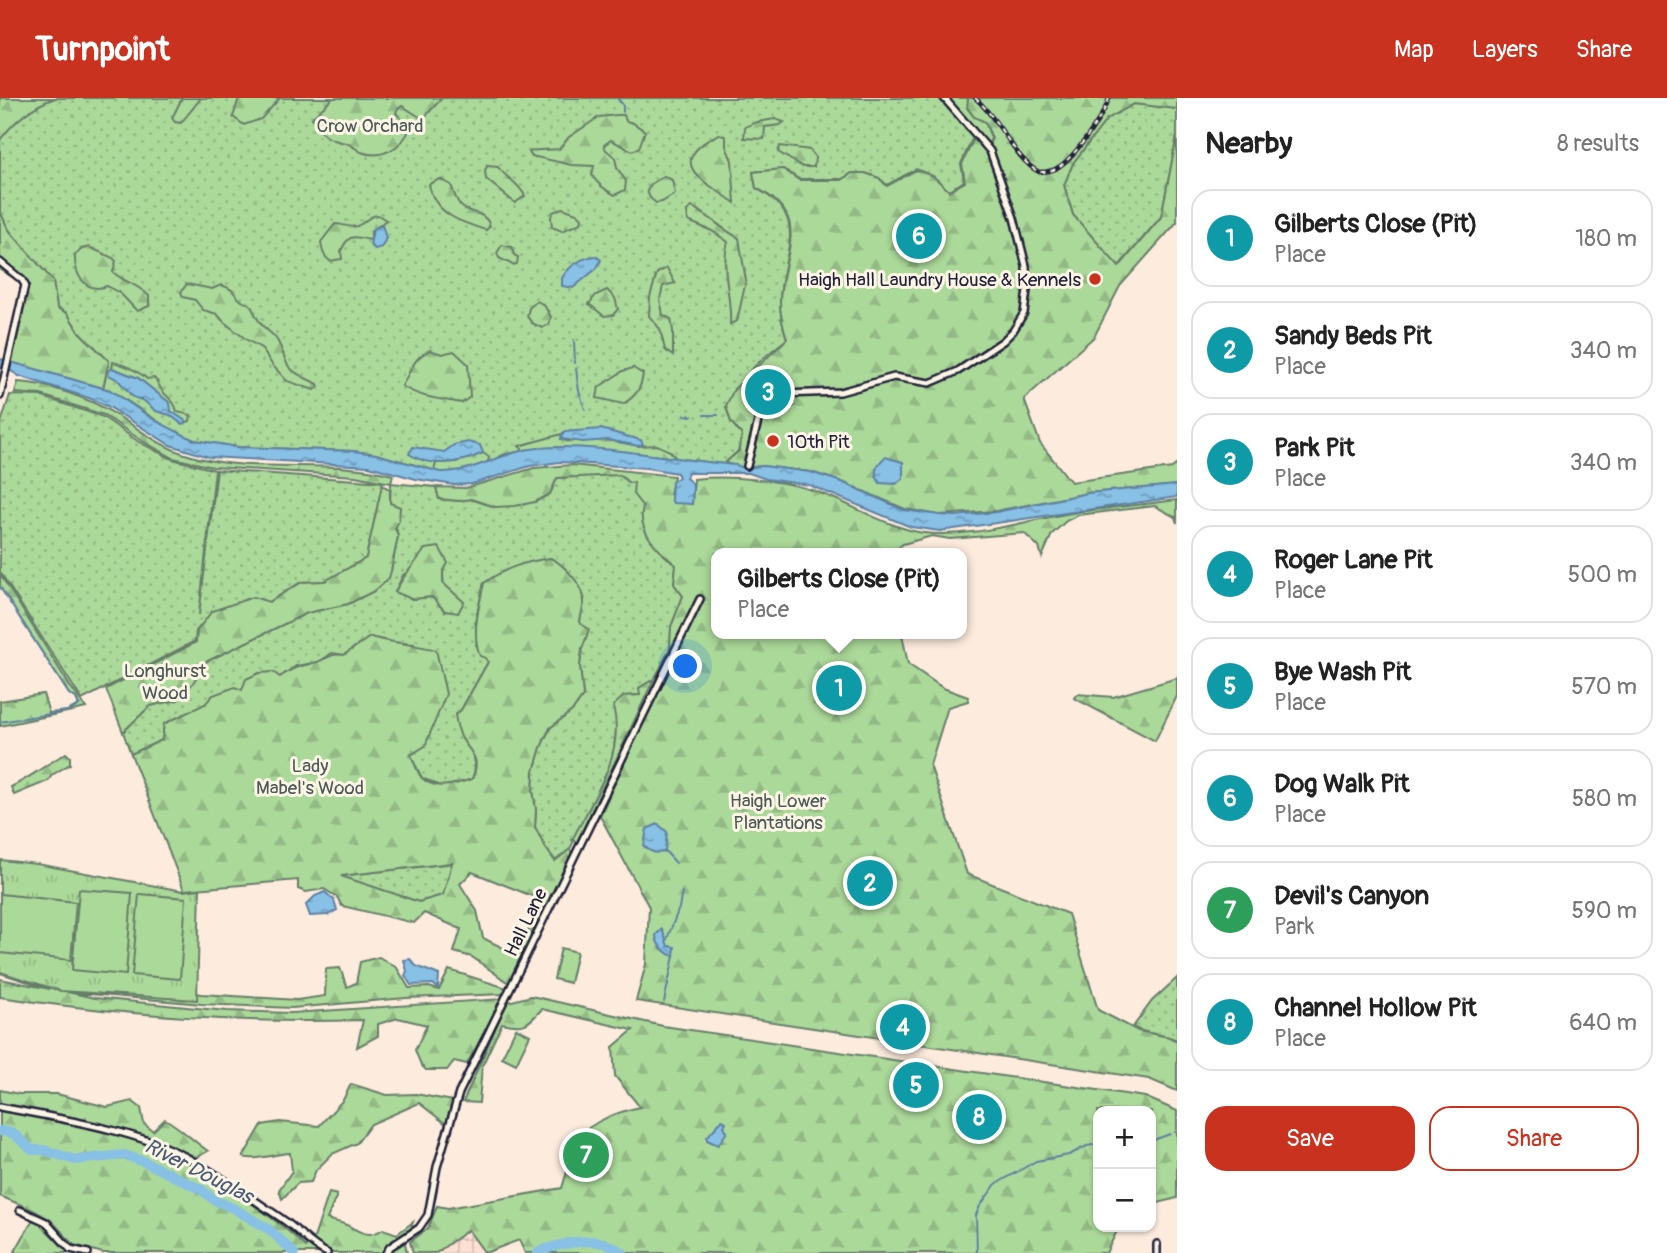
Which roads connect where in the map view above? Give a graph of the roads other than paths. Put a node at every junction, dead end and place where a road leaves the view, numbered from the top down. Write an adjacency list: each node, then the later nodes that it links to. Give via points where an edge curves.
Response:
1 (944, 98): 4 (street, via 990,151 1026,266 1024,313 1003,341 945,378 921,383 894,377 840,392 774,398 759,417)
2 (0, 262): 3 (street, via 25,285)
3 (0, 396)
4 (747, 466)
5 (700, 599): 11 (street, Hall Lane, via 459,1093 436,1167 428,1215 419,1228)
6 (0, 1107): 10 (street, via 162,1146 186,1157)
7 (20, 1210): 9 (street, via 46,1222 70,1249)
8 (1157, 1244): 12 (street)
9 (88, 1253)
10 (327, 1253)
11 (386, 1253)
12 (1154, 1253)

